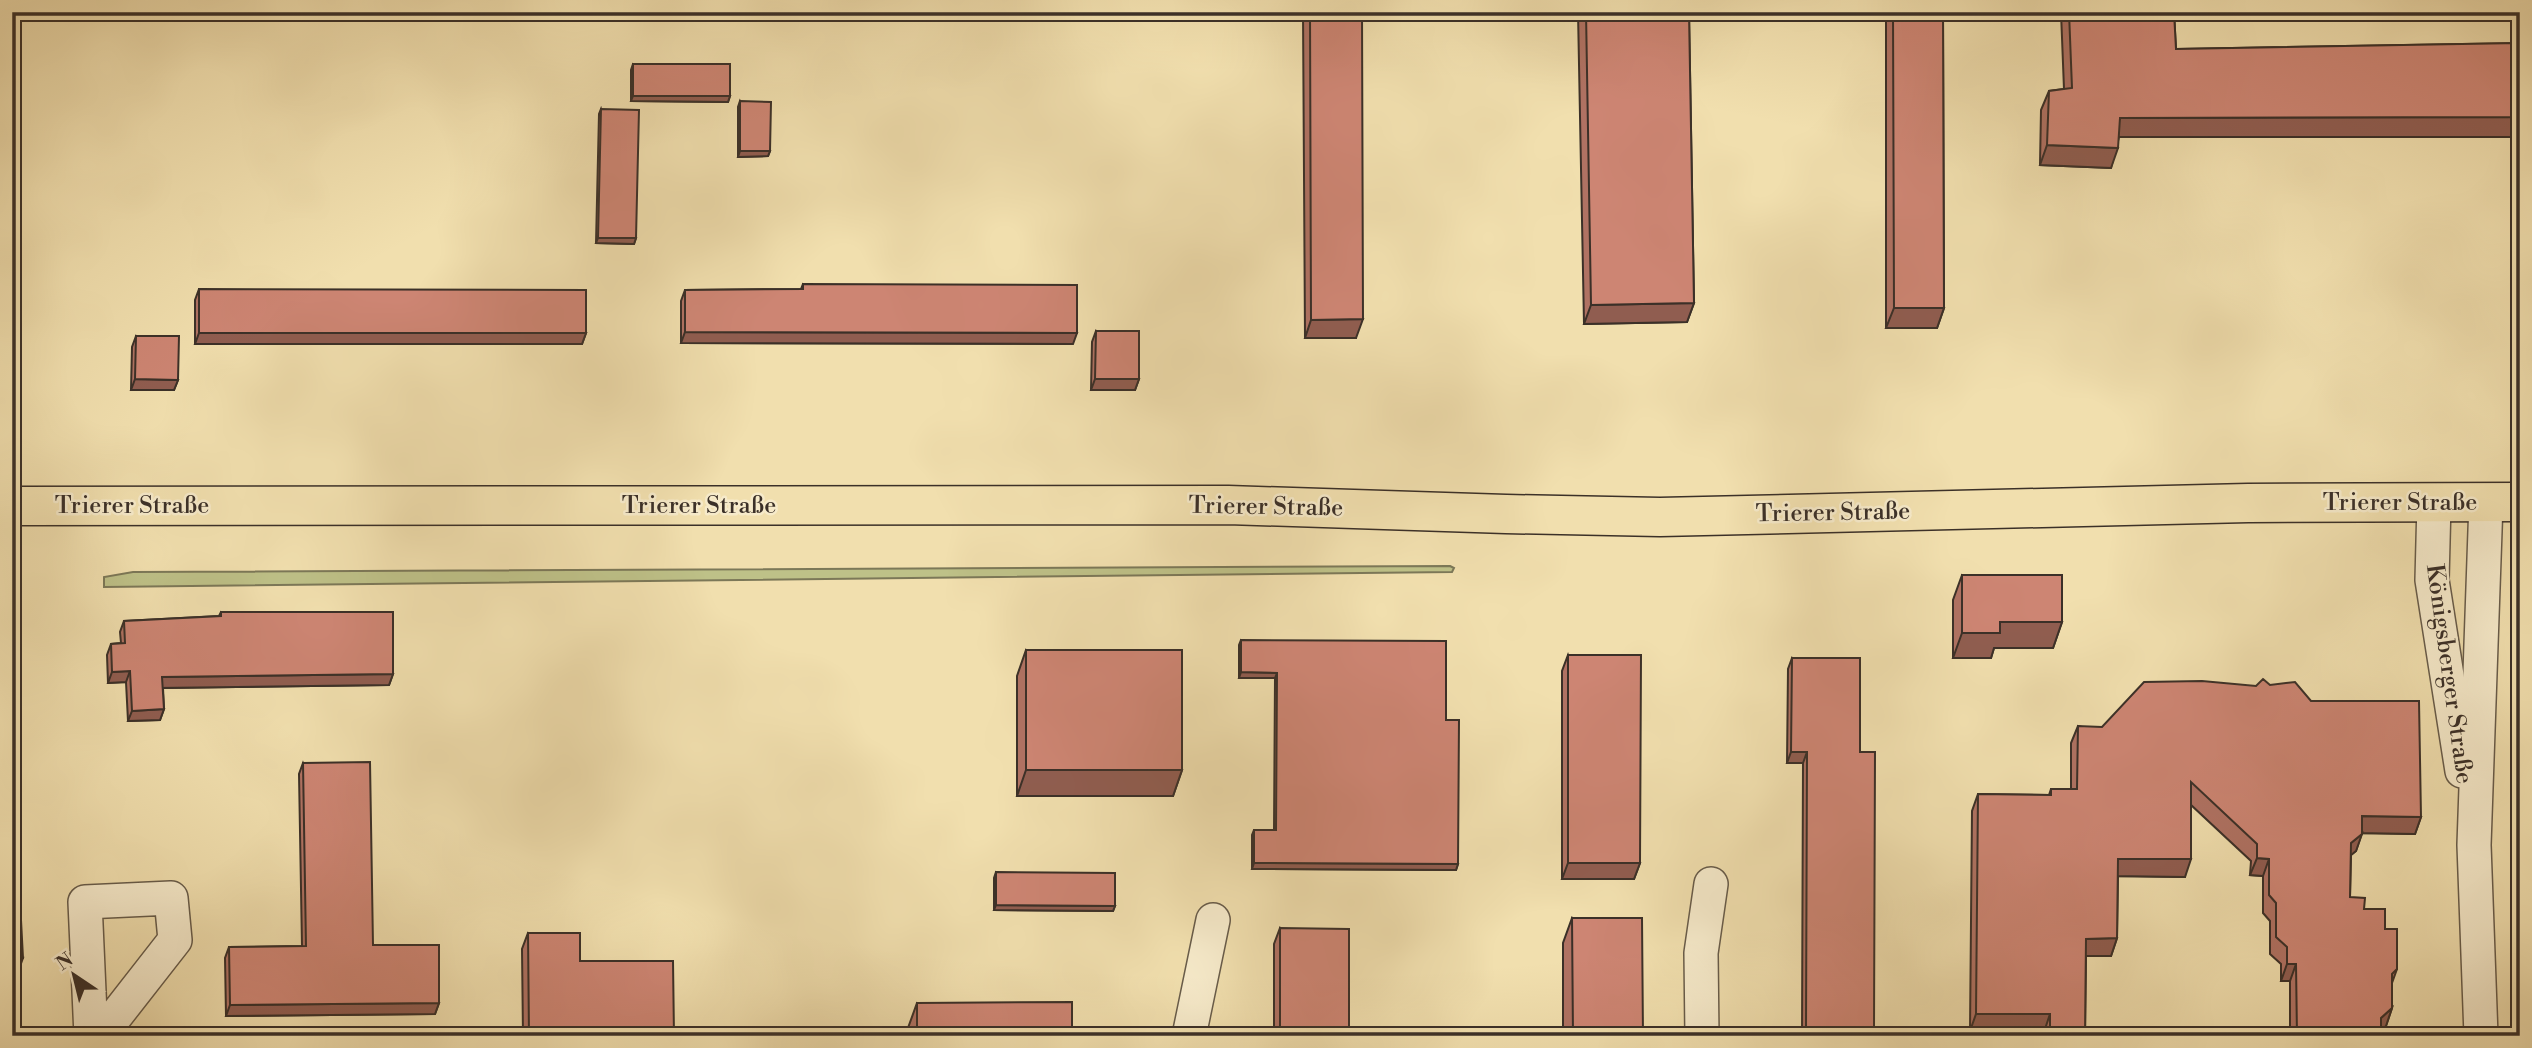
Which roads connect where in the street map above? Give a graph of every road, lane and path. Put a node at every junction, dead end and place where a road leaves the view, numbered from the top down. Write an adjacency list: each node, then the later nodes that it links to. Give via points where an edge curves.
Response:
1 (2503, 502): 2 (main road, Trierer Straße); 4 (street, Königsberger Straße)
2 (2434, 503): 3 (main road, Trierer Straße, via 1660,517 1228,505); 4 (street, Königsberger Straße, via 2432,580)
3 (12, 506)
4 (2474, 845): 11 (street, Königsberger Straße)
5 (1711, 884): 10 (street, via 1701,953)
6 (1213, 920): 9 (street)
7 (91, 1036): 8 (street, via 85,902 171,898 175,940)
8 (100, 1036)
9 (1189, 1036)
10 (1702, 1036)
11 (2482, 1036)

